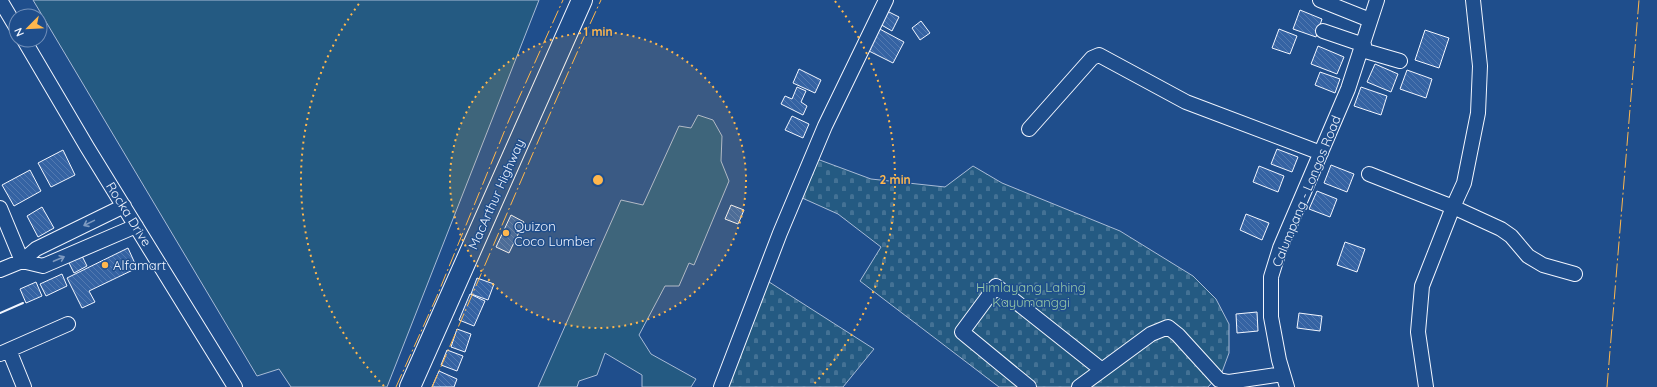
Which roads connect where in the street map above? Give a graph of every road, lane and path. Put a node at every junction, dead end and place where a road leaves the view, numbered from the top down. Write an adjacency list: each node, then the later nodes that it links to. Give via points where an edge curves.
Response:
1 (582, 0): 29 (highway, MacArthur Highway)
2 (886, 0): 30 (street, via 825,126 780,233)
3 (1320, 0): 8 (street)
4 (1377, 0): 8 (street, Calumpang - Longos Road)
5 (1473, 0): 17 (street, via 1480,66 1478,113 1464,183)
6 (1, 4): 7 (street)
7 (8, 15)
8 (1370, 20): 11 (street, Calumpang - Longos Road)
9 (1323, 32): 11 (street)
10 (29, 48): 16 (street, Rocka Drive)
11 (1363, 48): 12 (street); 14 (street, Calumpang - Longos Road)
12 (1400, 61)
13 (1029, 129): 14 (street, via 1092,58 1100,55 1186,102)
14 (1321, 153): 26 (street, Calumpang - Longos Road, via 1280,248 1271,277 1271,317)
15 (1369, 174): 17 (street)
16 (124, 206): 19 (street, Rocka Drive); 20 (street, one-way to 20, via 36,249)
17 (1453, 207): 22 (street, via 1511,236 1528,256 1543,265); 33 (street, via 1422,286 1418,332)
18 (0, 208): 20 (street)
19 (136, 226): 20 (street, one-way to 19, via 43,266); 28 (street, Rocka Drive)
20 (22, 261): 21 (street)
21 (0, 270)
22 (1574, 274)
23 (68, 324): 24 (street)
24 (4, 352): 27 (street)
25 (1102, 370): 26 (street, via 1150,334 1168,327 1219,380); 31 (street, via 996,286 962,332); 32 (street)
26 (1285, 380)
27 (24, 387)
28 (236, 387)
29 (410, 387)
30 (721, 387)
31 (1029, 387)
32 (1079, 387)
33 (1426, 387)

